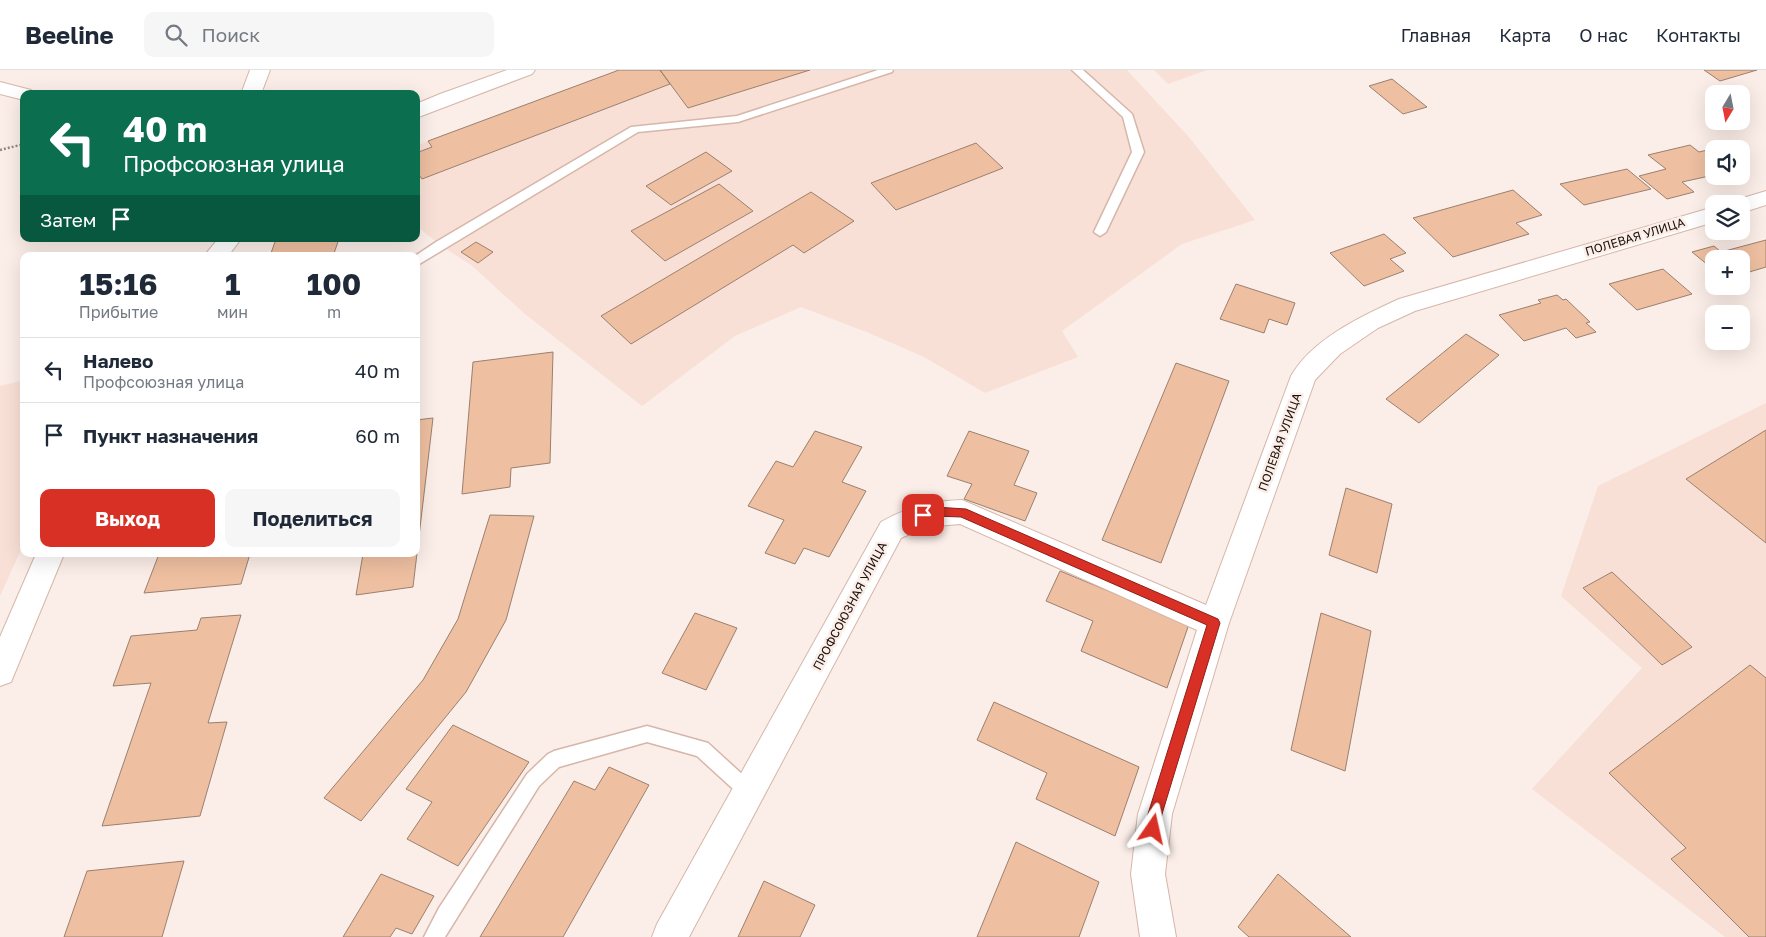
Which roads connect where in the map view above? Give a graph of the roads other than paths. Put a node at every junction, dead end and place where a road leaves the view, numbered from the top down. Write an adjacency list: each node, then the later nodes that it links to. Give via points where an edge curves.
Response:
1 (260, 70): 6 (street)
2 (525, 70): 8 (street)
3 (888, 70): 15 (lane, via 738,119 636,129)
4 (1077, 70): 12 (lane, via 1128,116 1138,152)
5 (0, 88): 7 (street)
6 (252, 90)
7 (20, 93)
8 (420, 110)
9 (1766, 198): 10 (street)
10 (1750, 203)
11 (1705, 217): 17 (street, ПОЛЕВАЯ УЛИЦА, via 1407,305 1370,322 1331,348 1304,376)
12 (1100, 232)
13 (227, 242): 14 (street)
14 (218, 252)
15 (420, 259)
16 (49, 557): 18 (street)
17 (1214, 623): 19 (street, ПРОФСОЮЗНАЯ УЛИЦА, via 962,512 935,512 911,518 891,530); 22 (street, ПОЛЕВАЯ УЛИЦА, via 1155,814 1148,874)
18 (0, 672)
19 (749, 792): 20 (lane, via 702,748 648,734 554,760 533,780); 21 (street, ПРОФСОЮЗНАЯ УЛИЦА)
20 (434, 937)
21 (670, 937)
22 (1158, 937)

